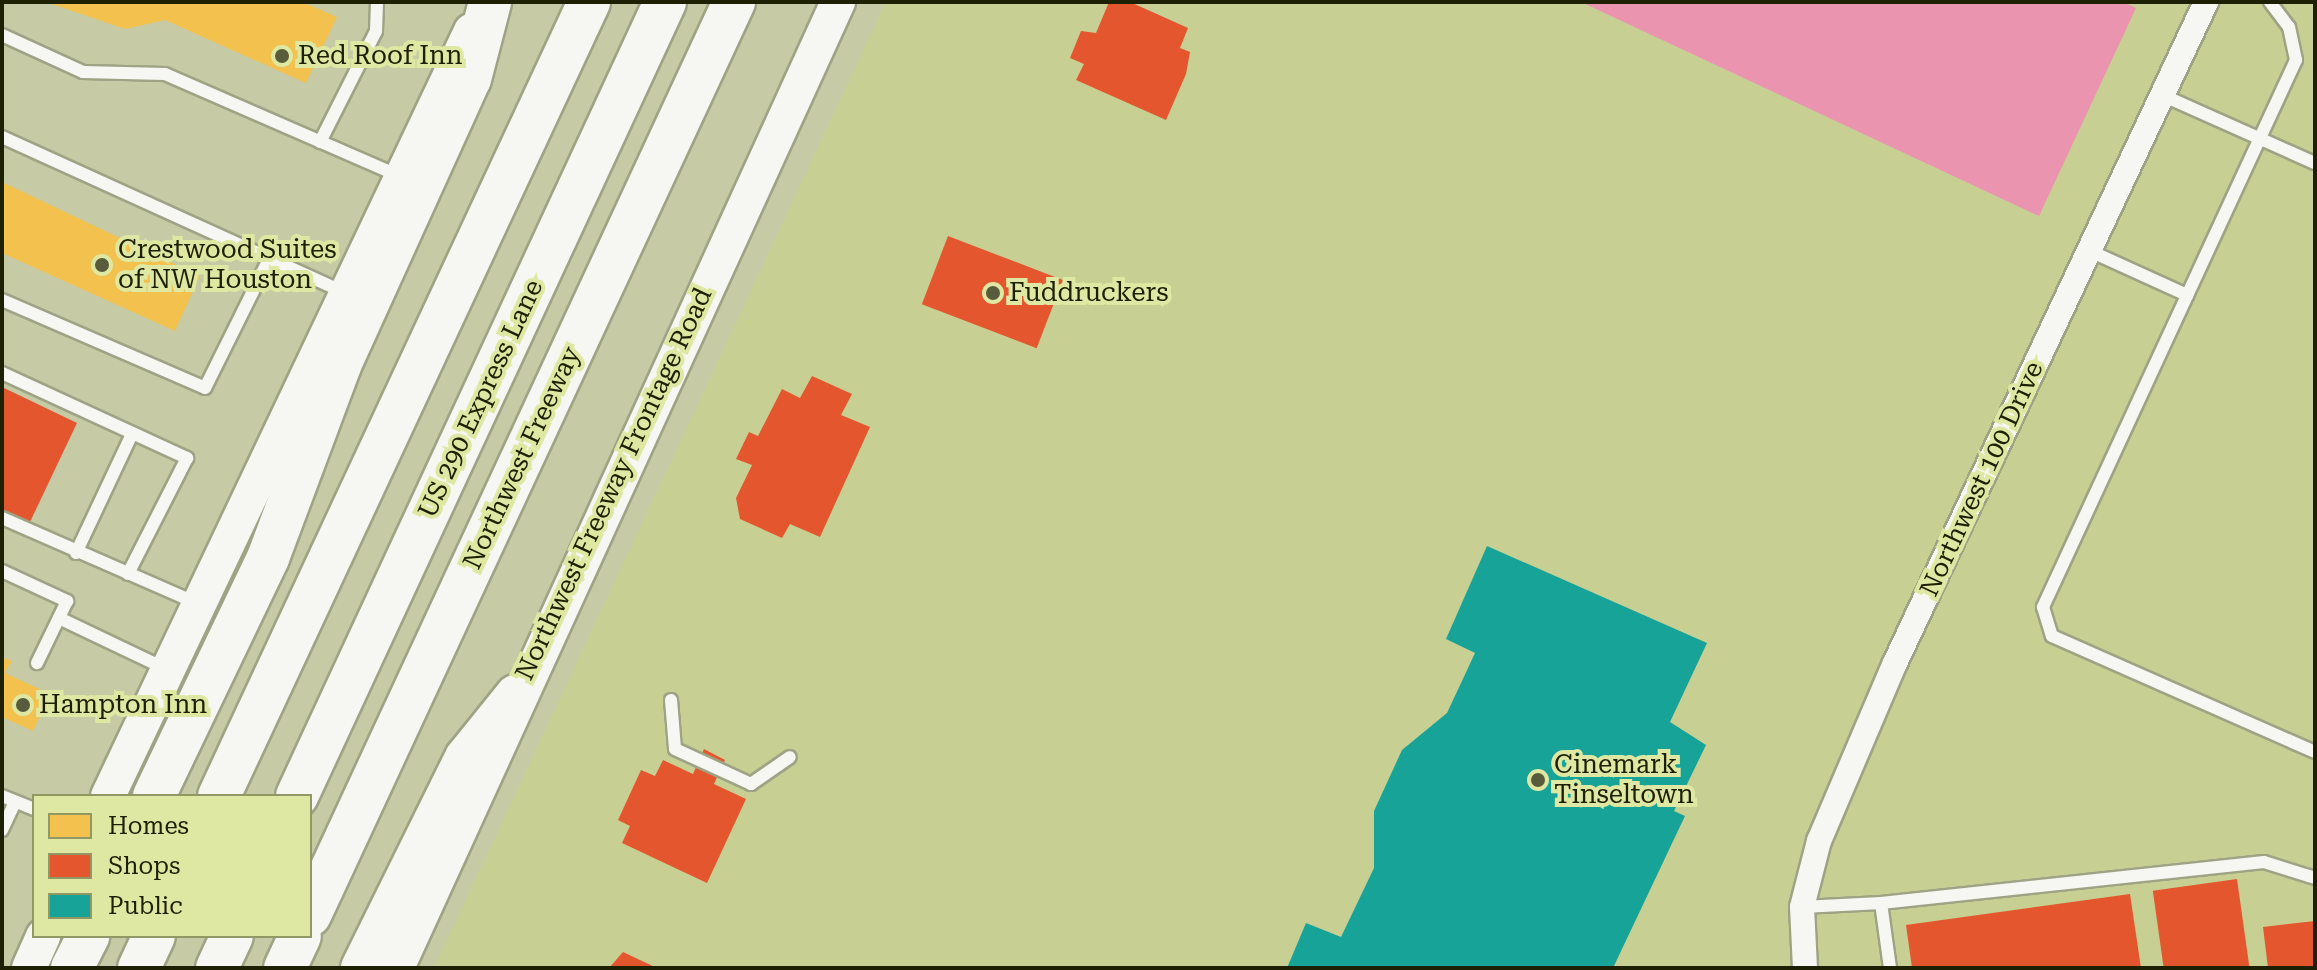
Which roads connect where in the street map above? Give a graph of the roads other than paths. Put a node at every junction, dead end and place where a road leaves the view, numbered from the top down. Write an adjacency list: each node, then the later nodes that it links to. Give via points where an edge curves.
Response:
1 (377, 2): 13 (lane, via 376,31)
2 (488, 2): 15 (main road); 36 (highway, via 470,79 340,365 268,558)
3 (589, 2): 37 (highway)
4 (665, 2): 38 (highway, US 290 Express Lane)
5 (734, 2): 46 (highway, Northwest Freeway)
6 (838, 2): 31 (main road, Northwest Freeway Frontage Road)
7 (2206, 2): 10 (street, Northwest 100 Drive)
8 (2270, 2): 12 (lane, via 2289,27 2296,60)
9 (2, 35): 13 (lane, via 83,72 165,74)
10 (2162, 95): 12 (lane); 16 (street, Northwest 100 Drive)
11 (2, 137): 17 (lane)
12 (2260, 139): 14 (lane); 19 (lane)
13 (320, 142): 15 (lane)
14 (2315, 163)
15 (397, 175): 18 (main road)
16 (2090, 251): 19 (lane); 45 (street, Northwest 100 Drive, via 1895,663 1819,841)
17 (270, 257): 18 (lane); 20 (lane, via 205,388)
18 (344, 292): 27 (main road)
19 (2187, 295): 33 (lane, via 2043,607 2052,636)
20 (2, 300)
21 (2, 373): 22 (lane)
22 (132, 434): 24 (lane); 26 (lane, via 187,458)
23 (2, 518): 24 (lane)
24 (76, 553): 26 (lane)
25 (2, 571): 28 (lane, via 67,601)
26 (128, 574): 27 (lane)
27 (198, 603): 30 (main road)
28 (59, 618): 29 (lane); 30 (lane)
29 (37, 663)
30 (167, 670): 35 (main road)
31 (516, 696): 57 (highway, via 466,758); 58 (main road, Northwest Freeway Frontage Road)
32 (671, 700): 34 (lane, via 675,749 751,784)
33 (2315, 752)
34 (790, 757)
35 (109, 794)
36 (155, 794)
37 (220, 794)
38 (298, 794)
39 (2, 796): 40 (lane)
40 (15, 802): 41 (lane); 42 (lane)
41 (32, 808)
42 (2, 830)
43 (2315, 878): 44 (lane, via 2264,862)
44 (1881, 903): 45 (lane); 60 (lane)
45 (1802, 907): 59 (street, Northwest 100 Drive)
46 (312, 911)
47 (42, 938): 52 (main road)
48 (87, 938): 53 (highway)
49 (153, 938): 54 (highway)
50 (231, 938): 55 (highway)
51 (299, 938): 56 (highway)
52 (29, 968)
53 (72, 968)
54 (139, 968)
55 (217, 968)
56 (285, 968)
57 (362, 968)
58 (397, 968)
59 (1805, 968)
60 (1890, 968)

